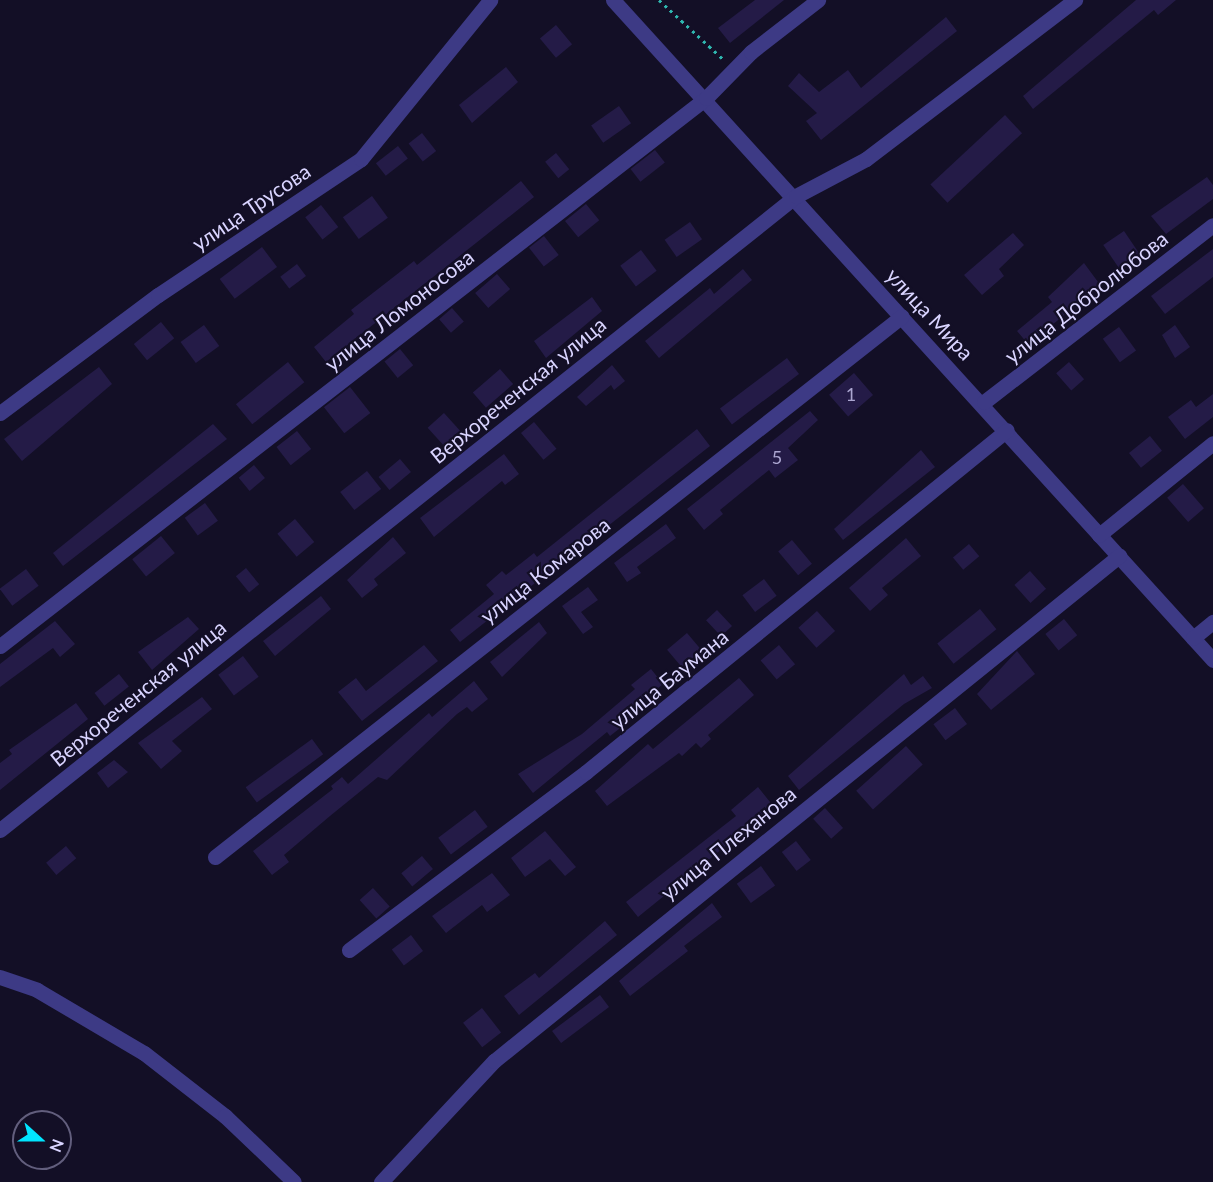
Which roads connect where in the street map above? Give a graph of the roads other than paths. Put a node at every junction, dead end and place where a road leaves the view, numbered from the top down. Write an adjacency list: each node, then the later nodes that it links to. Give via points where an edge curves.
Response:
1 (490, 0): 10 (street, улица Трусова, via 361,159 158,295)
2 (613, 0): 5 (street, улица Мира)
3 (818, 0): 5 (street, улица Ломоносова, via 734,69)
4 (1075, 0): 6 (street, Верхореченская улица, via 866,159)
5 (706, 98): 6 (street, улица Мира); 17 (street, улица Ломоносова)
6 (796, 196): 8 (street, улица Мира); 19 (street, Верхореченская улица)
7 (1213, 225): 9 (street, улица Добролюбова)
8 (902, 316): 9 (street, улица Мира); 20 (street, улица Комарова)
9 (984, 402): 11 (street, улица Мира)
10 (0, 413)
11 (1007, 430): 13 (street, улица Мира); 21 (street, улица Баумана, via 586,772)
12 (1213, 443): 13 (street)
13 (1099, 535): 14 (street, улица Мира)
14 (1119, 556): 16 (street, улица Мира); 24 (street, улица Плеханова, via 494,1061)
15 (1213, 622): 16 (street)
16 (1193, 638): 18 (street, улица Мира)
17 (0, 646)
18 (1213, 660)
19 (0, 830)
20 (215, 857)
21 (349, 950)
22 (0, 977): 23 (street, via 38,990 144,1053 225,1116)
23 (294, 1182)
24 (381, 1182)

